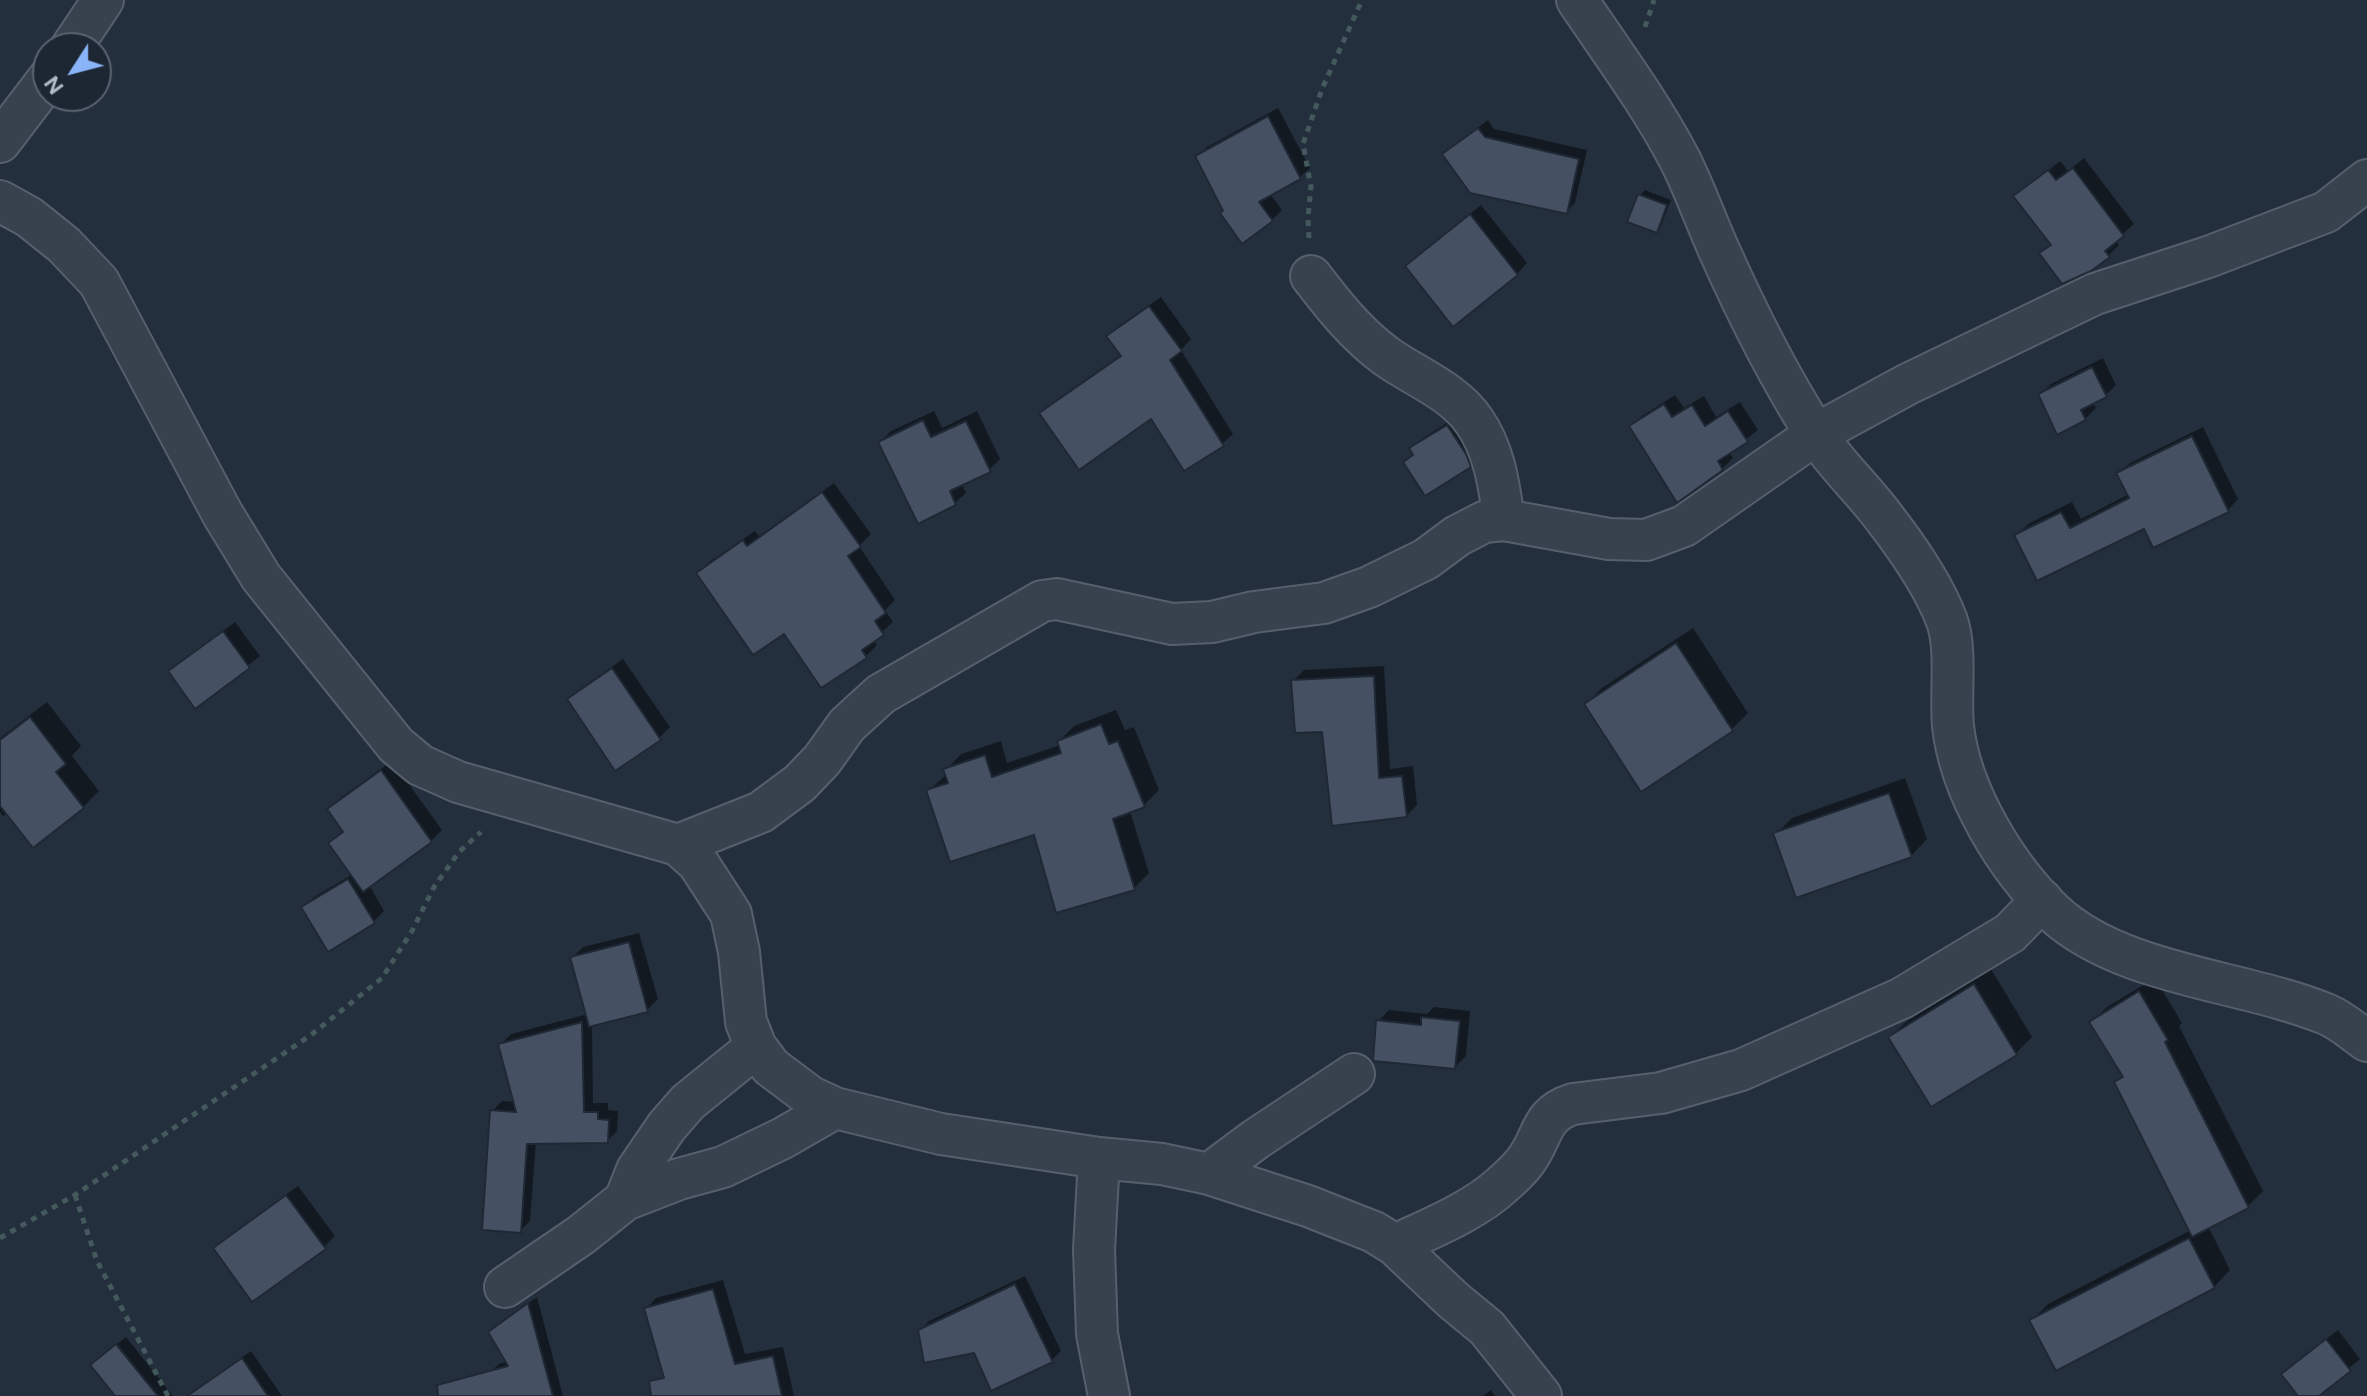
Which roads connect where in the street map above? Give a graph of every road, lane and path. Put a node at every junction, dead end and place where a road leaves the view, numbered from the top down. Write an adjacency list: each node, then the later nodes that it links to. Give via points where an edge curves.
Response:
1 (103, 0): 4 (street)
2 (1362, 0): 9 (path, via 1303,144 1311,187)
3 (1577, 0): 10 (street, via 1680,159 1753,321)
4 (82, 32)
5 (32, 100): 6 (street)
6 (0, 142)
7 (2367, 180): 10 (street, via 2326,212 2095,294)
8 (0, 201): 12 (street, via 64,245 99,282 261,577 396,745 432,771)
9 (1311, 276): 11 (street, via 1366,339 1473,419 1498,477)
10 (1816, 434): 11 (street, via 1684,526 1646,540 1609,539); 14 (street, via 1886,519 1948,624 1953,726 1962,768 1979,812)
11 (1504, 520): 13 (street, via 1484,522 1412,566 1324,603 1172,624 1057,599 1042,601 881,694 847,725 800,783 761,812)
12 (519, 800): 13 (street); 21 (path, via 459,852 382,978 311,1035)
13 (678, 845): 16 (street, via 698,863 731,914 746,1022)
14 (2042, 900): 15 (street, via 2102,946 2330,1015); 24 (street, via 2010,933 1902,998 1741,1070 1661,1093 1560,1108 1550,1115 1526,1162 1499,1188)
15 (2367, 1041)
16 (756, 1047): 18 (street, via 790,1082); 22 (street, via 688,1102 667,1126 637,1170)
17 (1354, 1074): 20 (street)
18 (835, 1108): 19 (street, via 941,1134); 22 (street, via 723,1167)
19 (1099, 1158): 20 (street); 27 (street, via 1097,1334)
20 (1209, 1174): 24 (street, via 1308,1206)
21 (75, 1195): 23 (path); 26 (path, via 97,1261)
22 (625, 1200): 25 (street)
23 (0, 1238)
24 (1395, 1245): 28 (street, via 1487,1328)
25 (505, 1287)
26 (168, 1396)
27 (1109, 1396)
28 (1541, 1396)

